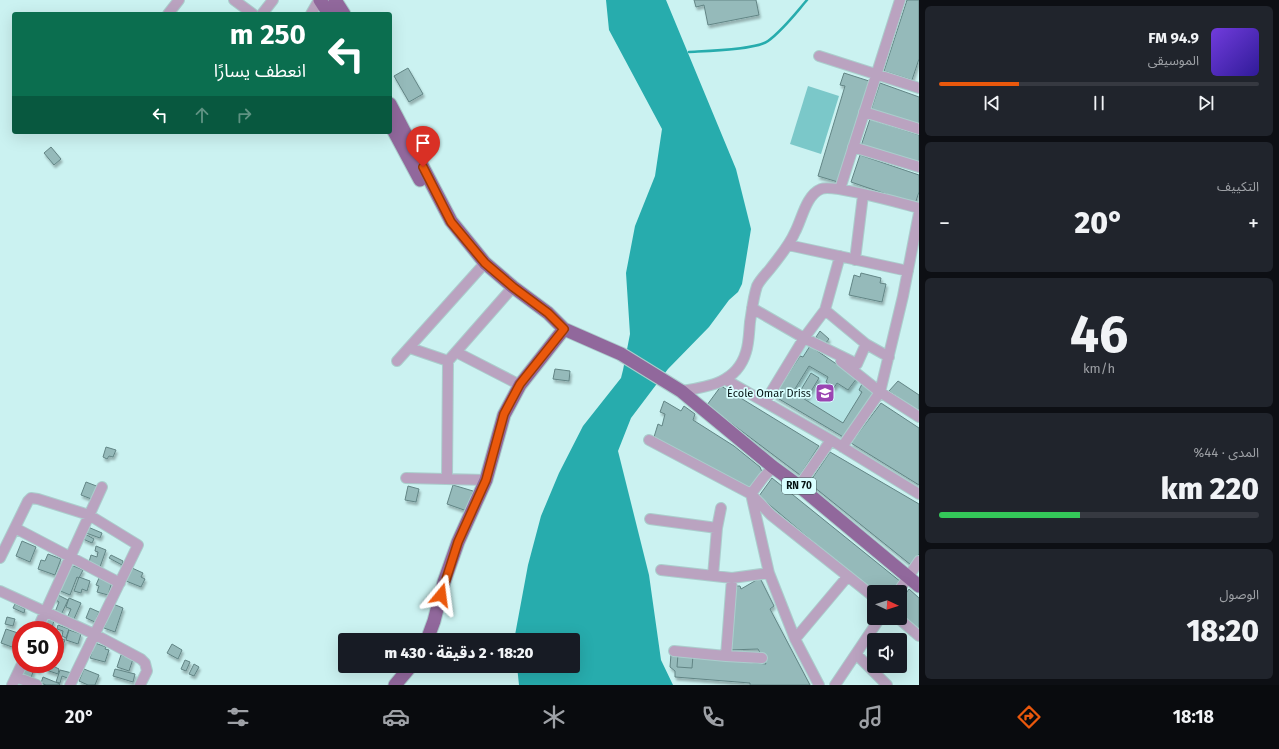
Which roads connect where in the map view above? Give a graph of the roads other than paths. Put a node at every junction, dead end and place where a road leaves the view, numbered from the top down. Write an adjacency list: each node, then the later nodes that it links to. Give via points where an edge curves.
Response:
1 (179, 0): 7 (street)
2 (234, 0): 8 (street)
3 (273, 0): 9 (street)
4 (320, 0): 10 (street); 11 (main road)
5 (336, 0): 12 (main road)
6 (900, 0): 14 (street)
7 (170, 12)
8 (250, 12)
9 (264, 12)
10 (311, 12)
11 (328, 12)
12 (343, 12)
13 (819, 56): 14 (street)
14 (876, 74): 15 (street); 17 (street)
15 (918, 85)
16 (392, 111): 22 (main road, RN 70)
17 (864, 112): 19 (street); 20 (street)
18 (392, 127): 22 (main road, RN 70)
19 (919, 129)
20 (853, 147): 21 (street); 23 (street)
21 (919, 167)
22 (419, 169): 31 (main road, RN 70, via 448,224)
23 (840, 189): 24 (street); 28 (street, via 823,188 815,193)
24 (863, 195): 25 (street); 30 (street)
25 (919, 208)
26 (919, 214): 27 (street)
27 (917, 231): 32 (street)
28 (788, 246): 29 (street); 34 (street, via 758,284)
29 (840, 256): 30 (street); 35 (street)
30 (855, 260): 32 (street)
31 (482, 266): 33 (main road, RN 70); 39 (street)
32 (908, 271): 42 (street)
33 (510, 290): 36 (main road, RN 70, via 548,313); 41 (street)
34 (752, 308): 37 (street); 45 (street, via 745,355 736,371)
35 (825, 310): 37 (street); 38 (street)
36 (561, 326): 46 (main road); 47 (main road, RN 70, via 621,354)
37 (804, 338): 40 (street); 49 (street)
38 (866, 344): 40 (street, via 857,364); 42 (street)
39 (410, 348): 43 (street); 44 (street)
40 (824, 348): 48 (street)
41 (456, 352): 43 (street); 46 (street)
42 (889, 357): 48 (street)
43 (448, 361): 56 (street)
44 (397, 362)
45 (726, 380): 47 (street, via 706,387); 49 (street)
46 (520, 384): 57 (main road, via 504,414)
47 (678, 390): 54 (main road, RN 70)
48 (880, 392): 50 (street); 53 (street)
49 (764, 402): 52 (street)
50 (919, 417)
51 (649, 440): 60 (street)
52 (831, 440): 53 (street); 58 (street)
53 (842, 447): 61 (street)
54 (773, 466): 58 (main road, RN 70); 60 (street)
55 (406, 478): 56 (street)
56 (447, 478): 57 (street)
57 (486, 480): 85 (main road, via 458,542)
58 (799, 486): 74 (main road, RN 70)
59 (102, 487): 63 (street)
60 (751, 494): 71 (street); 73 (street, via 771,515)
61 (919, 494)
62 (721, 508): 66 (street)
63 (89, 515): 65 (street, via 31,498); 67 (street); 76 (street, via 138,545)
64 (650, 519): 66 (street)
65 (15, 528): 67 (street); 68 (street)
66 (717, 528): 72 (street)
67 (70, 557): 76 (street); 81 (street)
68 (0, 558)
69 (919, 561): 74 (street)
70 (660, 570): 72 (street)
71 (769, 573): 75 (street); 88 (street)
72 (714, 576): 75 (street)
73 (848, 576): 80 (street); 88 (street)
74 (908, 577): 77 (street); 78 (main road, RN 70)
75 (732, 578): 91 (street)
76 (120, 582): 86 (street)
77 (903, 585)
78 (919, 586)
79 (0, 591): 81 (street)
80 (867, 591)
81 (45, 612): 82 (street); 86 (street)
82 (41, 621)
83 (875, 625): 90 (street)
84 (906, 625): 87 (street)
85 (430, 633)
86 (94, 634): 97 (street); 98 (street, via 145,663 147,671)
87 (919, 636)
88 (795, 639): 100 (street)
89 (674, 651): 91 (street)
90 (856, 654): 95 (street); 101 (street)
91 (726, 656): 92 (street)
92 (762, 658)
93 (405, 673): 99 (main road)
94 (14, 681): 96 (street)
95 (885, 684)
96 (37, 685)
97 (70, 685)
98 (140, 685)
99 (395, 685)
100 (819, 685)
101 (834, 685)

